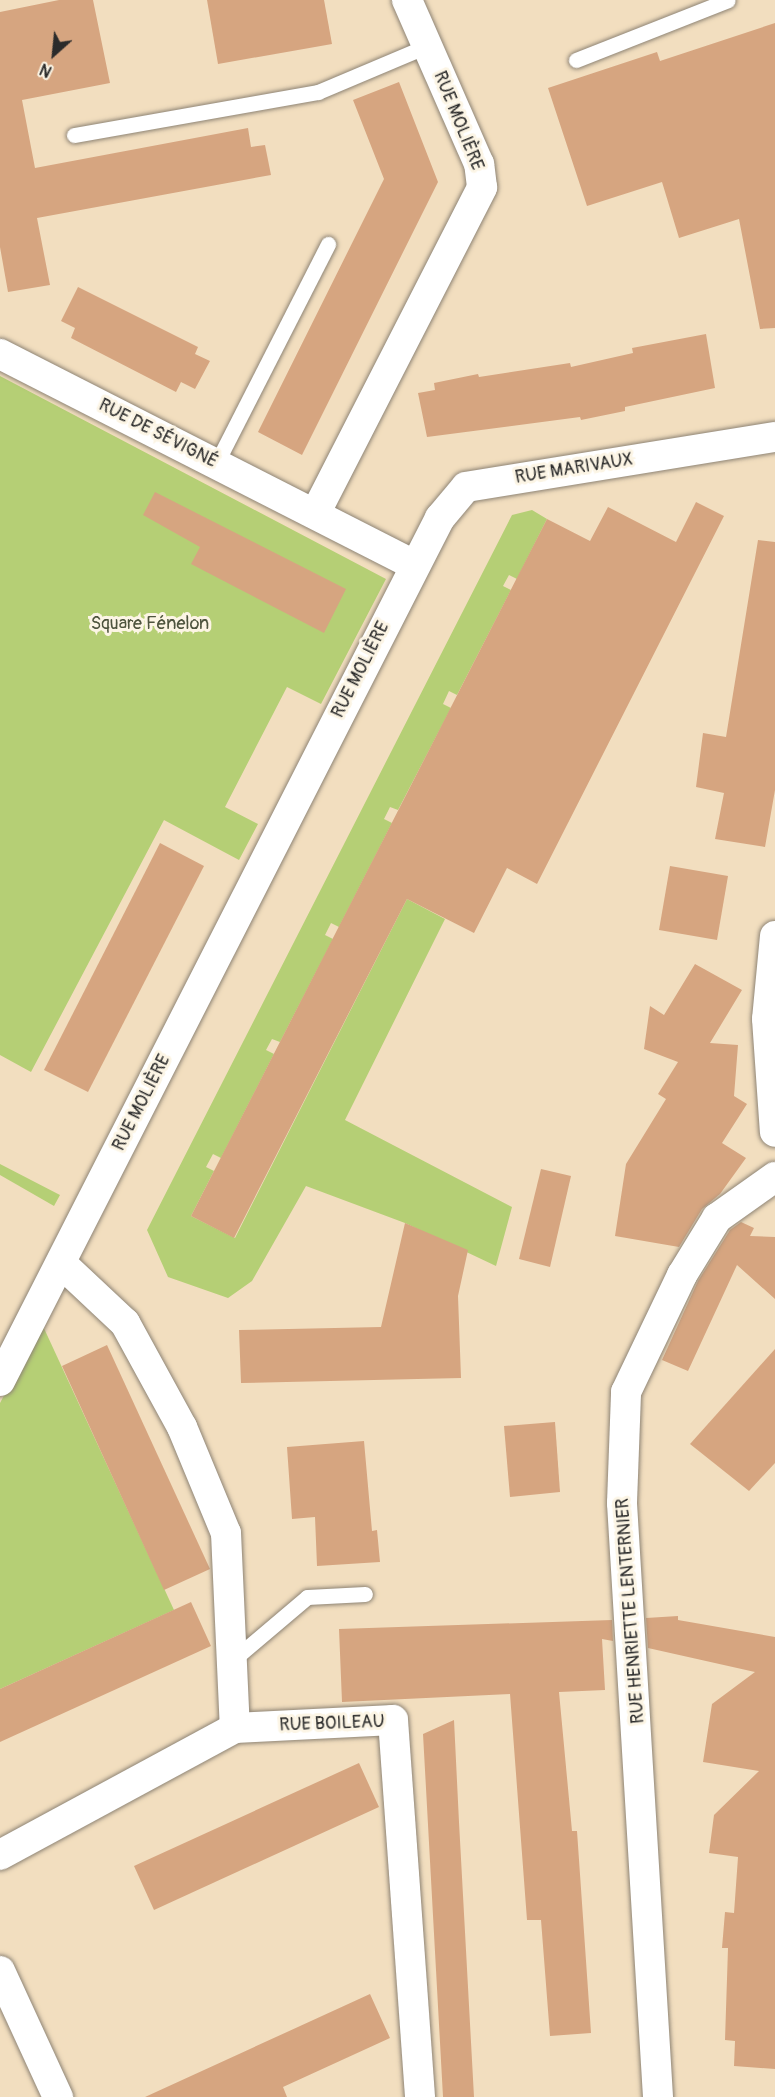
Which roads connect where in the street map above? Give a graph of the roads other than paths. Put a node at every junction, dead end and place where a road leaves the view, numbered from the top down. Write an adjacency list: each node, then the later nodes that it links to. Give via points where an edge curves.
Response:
1 (407, 0): 3 (street, RUE MOLIÈRE)
2 (729, 0): 4 (lane)
3 (427, 46): 5 (lane, via 318,92); 10 (street, RUE MOLIÈRE, via 479,164 482,188)
4 (576, 60)
5 (75, 135)
6 (328, 244): 9 (lane)
7 (0, 354): 9 (street, RUE DE SÉVIGNÉ)
8 (775, 437): 11 (street, RUE MARIVAUX, via 466,487 440,518)
9 (216, 464): 10 (street, RUE DE SÉVIGNÉ)
10 (315, 514): 11 (street)
11 (414, 565): 15 (street, RUE MOLIÈRE)
12 (775, 936): 13 (street, via 768,1019)
13 (775, 1132)
14 (775, 1177): 24 (street, RUE HENRIETTE LENTERNIER, via 717,1218 681,1275 626,1392 622,1503)
15 (62, 1263): 16 (street, RUE MOLIÈRE); 18 (street, via 125,1323 182,1426 226,1533)
16 (0, 1381)
17 (365, 1594): 18 (lane, via 307,1597)
18 (234, 1659): 19 (street)
19 (235, 1728): 20 (street, RUE BOILEAU); 23 (street, RUE BOILEAU, via 393,1720)
20 (0, 1855)
21 (0, 1971): 22 (street)
22 (58, 2097)
23 (420, 2097)
24 (658, 2097)

